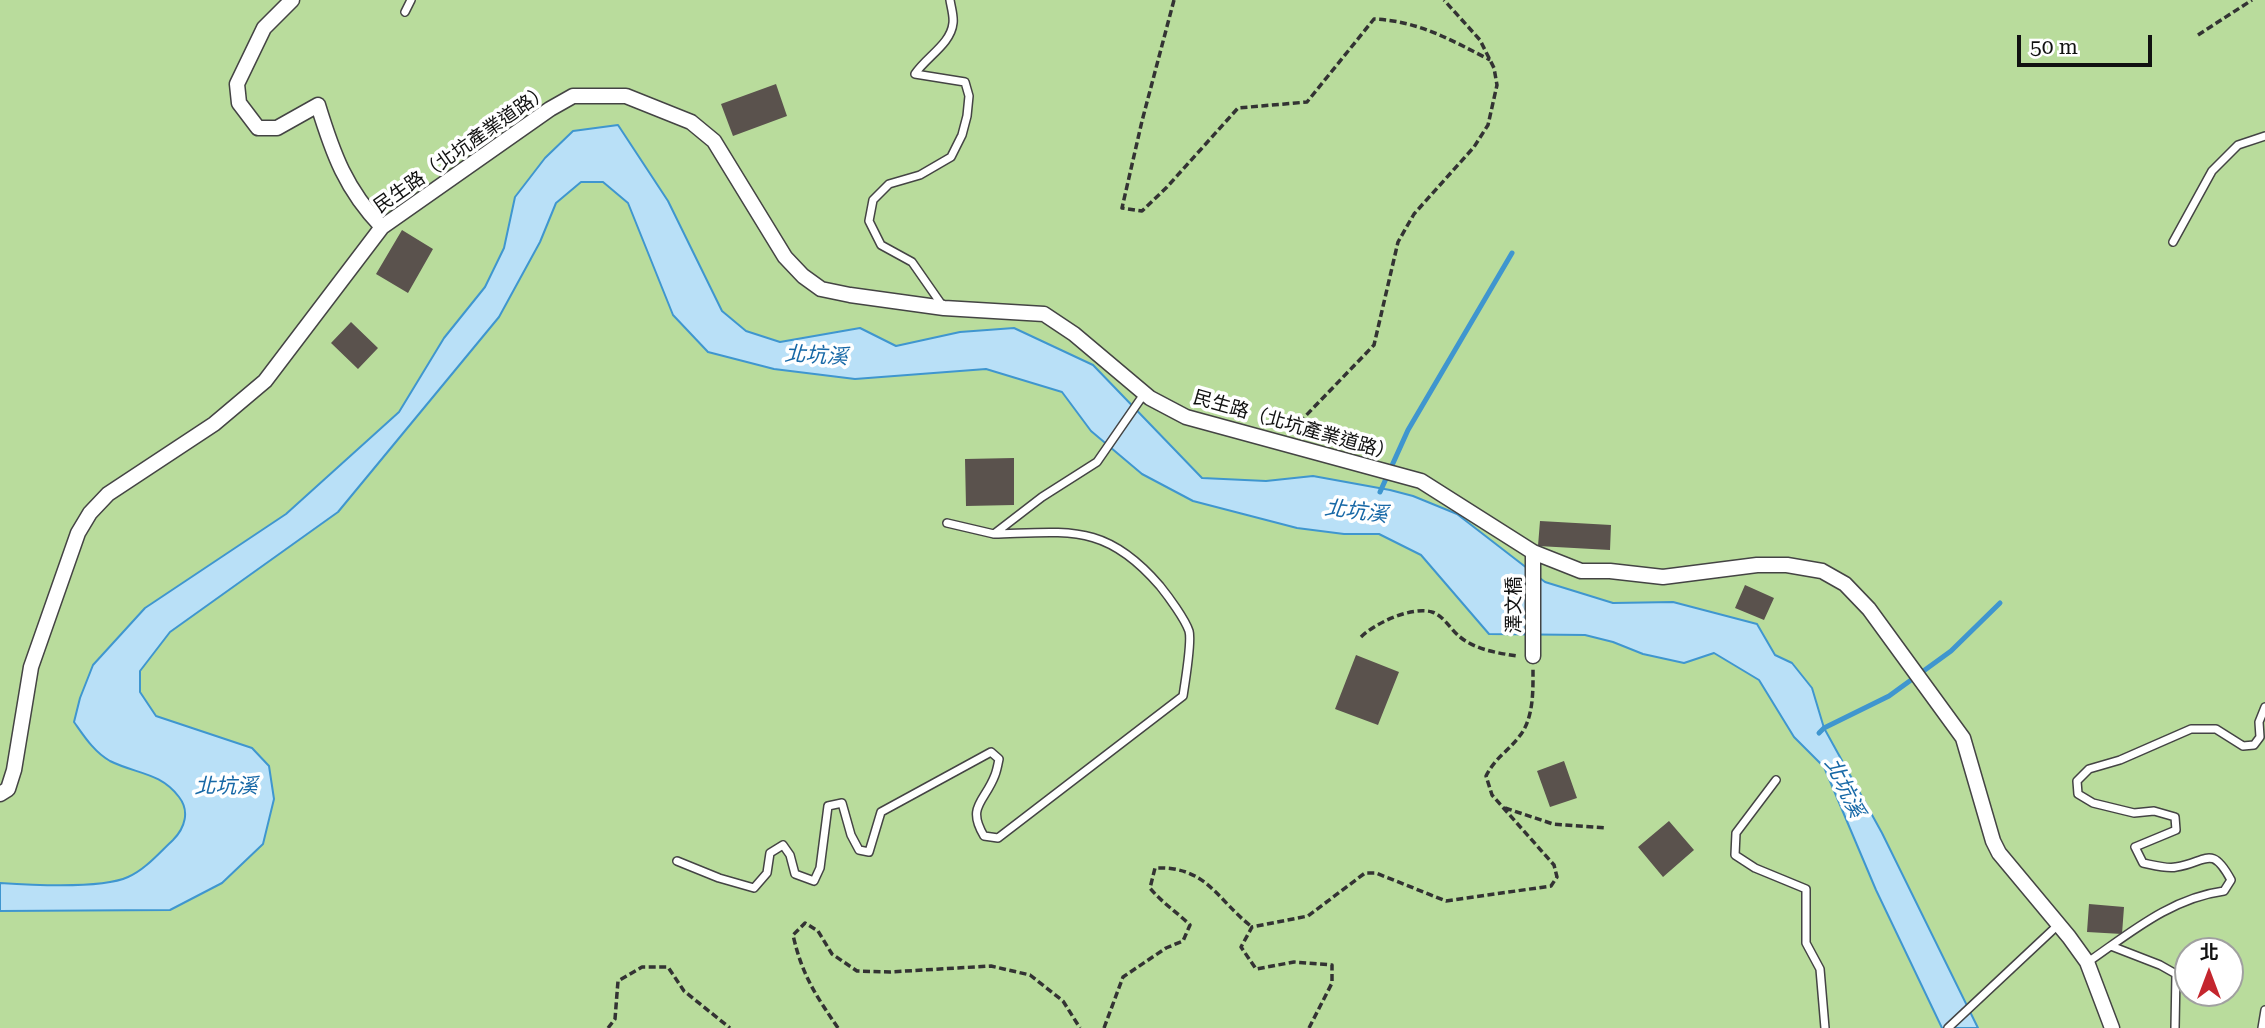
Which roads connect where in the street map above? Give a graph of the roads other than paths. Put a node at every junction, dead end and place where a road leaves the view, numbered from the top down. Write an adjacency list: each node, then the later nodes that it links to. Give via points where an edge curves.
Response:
1 (292, 0): 6 (street, via 264,28 237,84 239,103 258,128 277,128 318,105 348,186)
2 (411, 0): 4 (lane)
3 (950, 0): 8 (lane, via 953,24 945,42 915,74 965,82 969,96 962,135 951,156 920,175 889,184 873,200 869,221 881,245 912,262)
4 (405, 12)
5 (2265, 136): 7 (lane, via 2238,145 2213,171)
6 (382, 227): 8 (street, 民生路（北坑產業道路）, via 573,96 626,96 691,122 715,141 785,257 821,289); 16 (street, 民生路（北坑產業道路）, via 265,381 214,424 108,494 90,513 78,533 31,667 14,770 8,789)
7 (2174, 242)
8 (944, 308): 9 (street, 民生路（北坑產業道路）, via 1044,314)
9 (1144, 394): 11 (lane, via 1097,462); 18 (street, 民生路（北坑產業道路）, via 1186,417 1421,481 1533,552 1581,571 1663,578 1787,565 1822,571 1845,584 1963,738 1999,853)
10 (947, 523): 11 (lane)
11 (994, 534): 17 (lane, via 1095,537 1123,550 1163,591 1190,632 1183,696 998,838 984,836 976,823 976,807 996,775 999,759 991,752 881,813 869,852 859,850 842,803 828,806 820,868 814,881 795,874 783,845 770,853 767,873 754,888)
12 (1533, 553): 13 (street, 澤文橋)
13 (1533, 657)
14 (2265, 707): 19 (lane, via 2254,746 2243,746 2216,729 2191,729 2089,769 2077,781 2078,794 2093,803 2175,817 2176,830 2135,846 2143,863 2176,868 2213,858 2231,880 2224,891 2186,900)
15 (1776, 780): 22 (lane, via 1736,833 1735,855 1806,889 1806,943 1820,969)
16 (0, 794)
17 (677, 861)
18 (2059, 925): 20 (street, 民生路（北坑產業道路）); 23 (lane)
19 (2111, 946): 20 (lane); 25 (lane, via 2176,974)
20 (2087, 962): 24 (street, 民生路（北坑產業道路）)
21 (2265, 1010): 26 (lane)
22 (1825, 1028)
23 (1948, 1028)
24 (2112, 1028)
25 (2175, 1028)
26 (2262, 1028)

